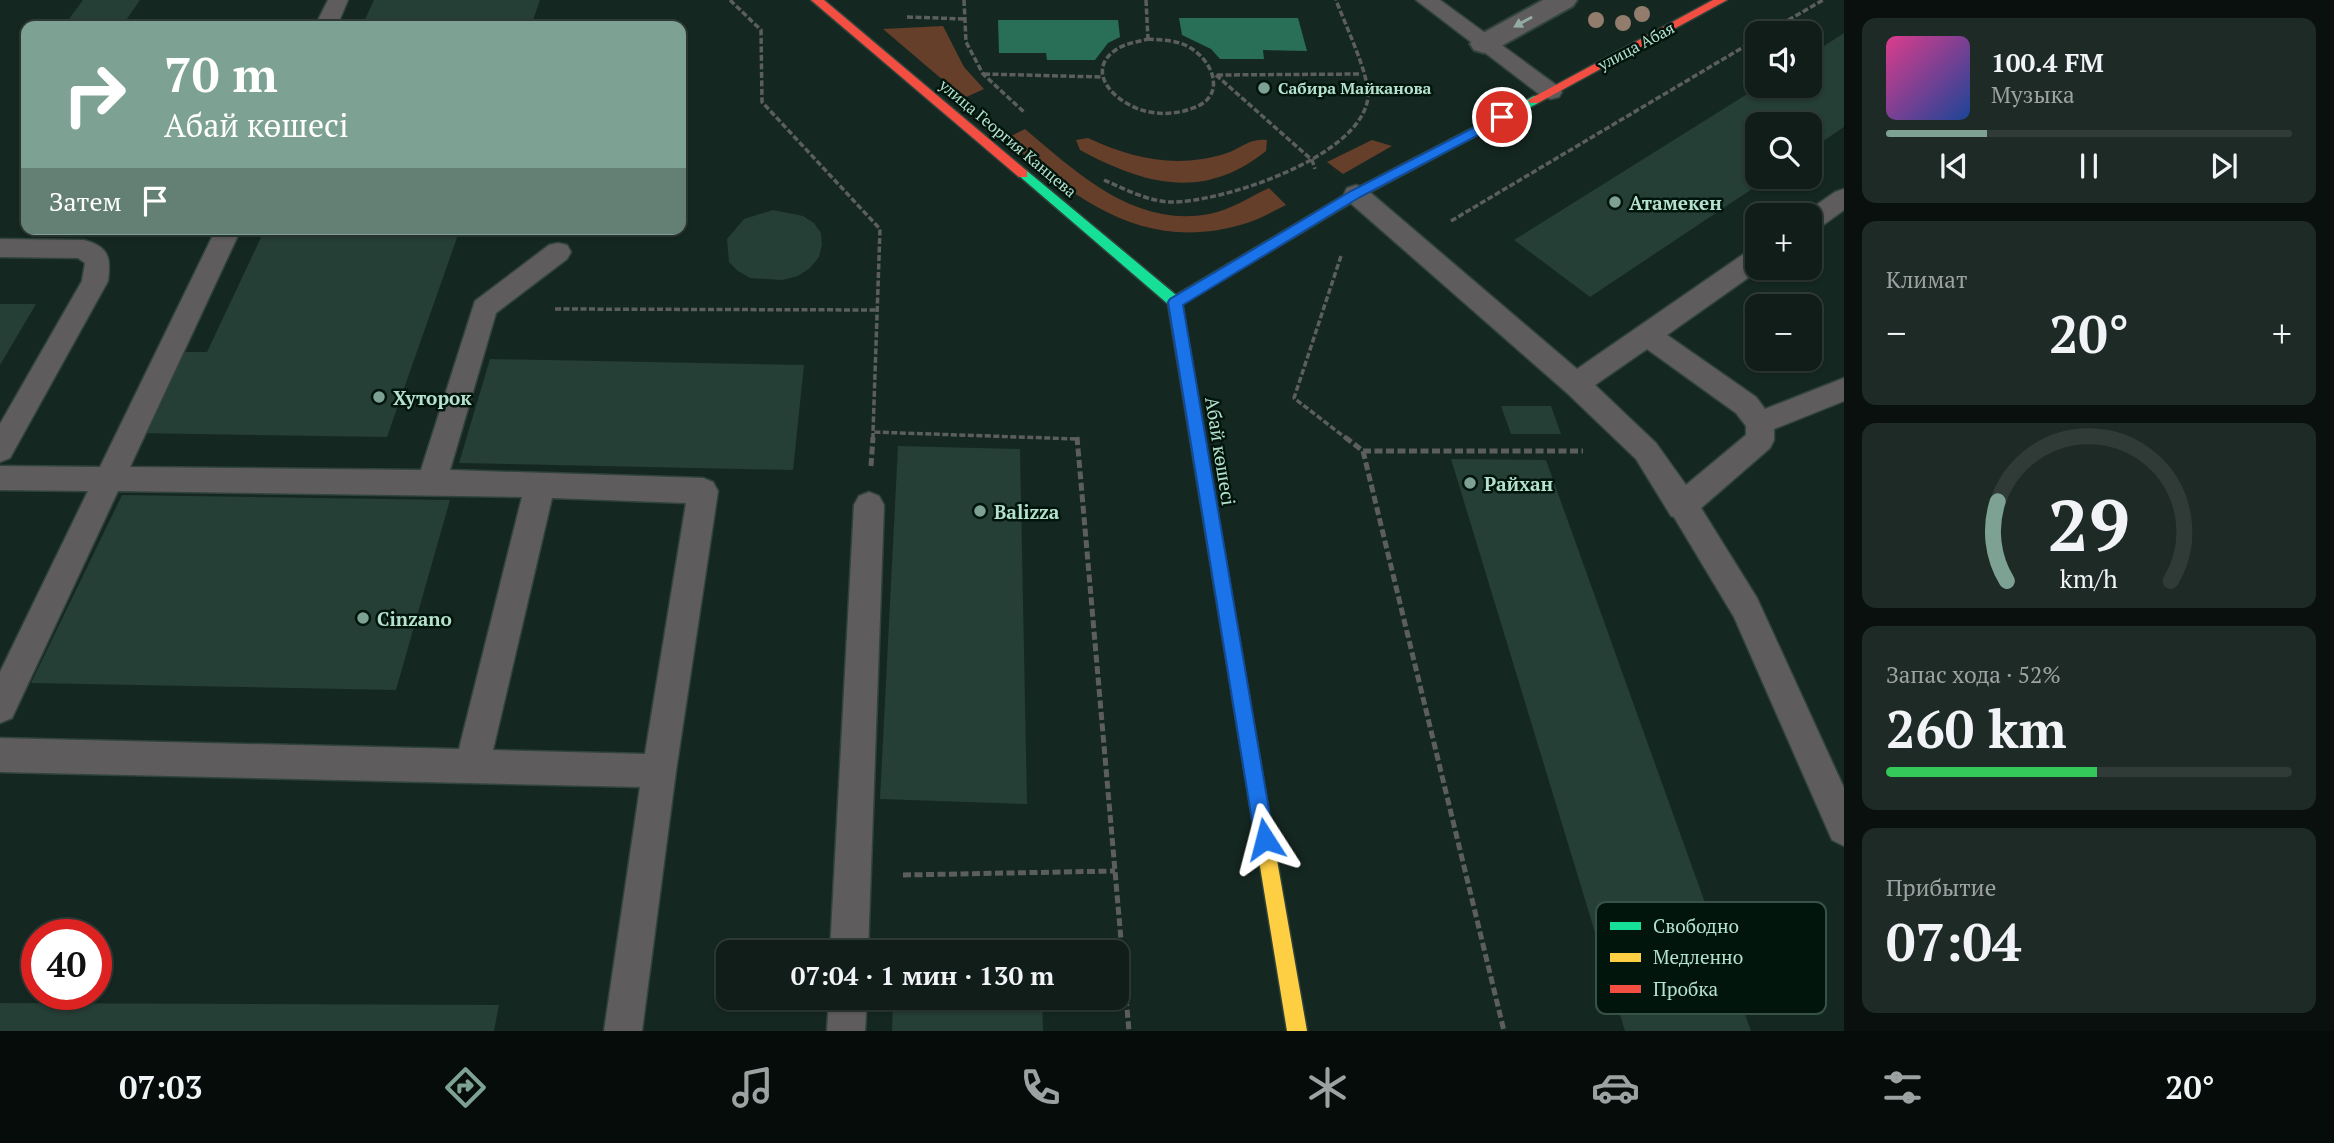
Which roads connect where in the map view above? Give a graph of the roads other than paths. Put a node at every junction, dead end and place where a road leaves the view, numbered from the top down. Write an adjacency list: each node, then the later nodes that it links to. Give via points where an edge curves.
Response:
1 (338, 0): 6 (lane)
2 (817, 0): 16 (street, улица Георгия Канцева)
3 (1426, 0): 7 (lane)
4 (1563, 0): 7 (street, one-way to 7)
5 (1721, 0): 8 (street, улица Абая)
6 (328, 21)
7 (1484, 44): 8 (lane)
8 (1551, 92): 9 (street)
9 (1356, 194): 16 (street); 18 (lane)
10 (1844, 198): 11 (lane)
11 (1822, 214)
12 (226, 235): 23 (lane)
13 (0, 248): 21 (lane, via 84,249 98,260 94,281)
14 (558, 252): 24 (lane, via 484,308)
15 (1745, 266): 17 (lane)
16 (1175, 302): 38 (street, Абай көшесі)
17 (1646, 334): 18 (lane); 20 (lane, via 1746,405)
18 (1576, 384): 27 (lane, via 1646,451)
19 (1844, 389): 20 (lane)
20 (1760, 423): 27 (lane, via 1760,440)
21 (0, 450)
22 (0, 478): 23 (lane)
23 (110, 478): 24 (lane); 28 (lane)
24 (432, 482): 25 (lane)
25 (540, 486): 31 (lane); 32 (lane, via 703,491)
26 (869, 505): 34 (lane)
27 (1681, 507): 30 (lane, via 1746,608)
28 (0, 707)
29 (0, 755): 31 (lane)
30 (1830, 762): 33 (lane)
31 (472, 766): 32 (lane)
32 (659, 771): 36 (lane)
33 (1844, 828)
34 (850, 940)
35 (847, 1010): 37 (lane)
36 (623, 1031)
37 (846, 1031)
38 (1297, 1031)

